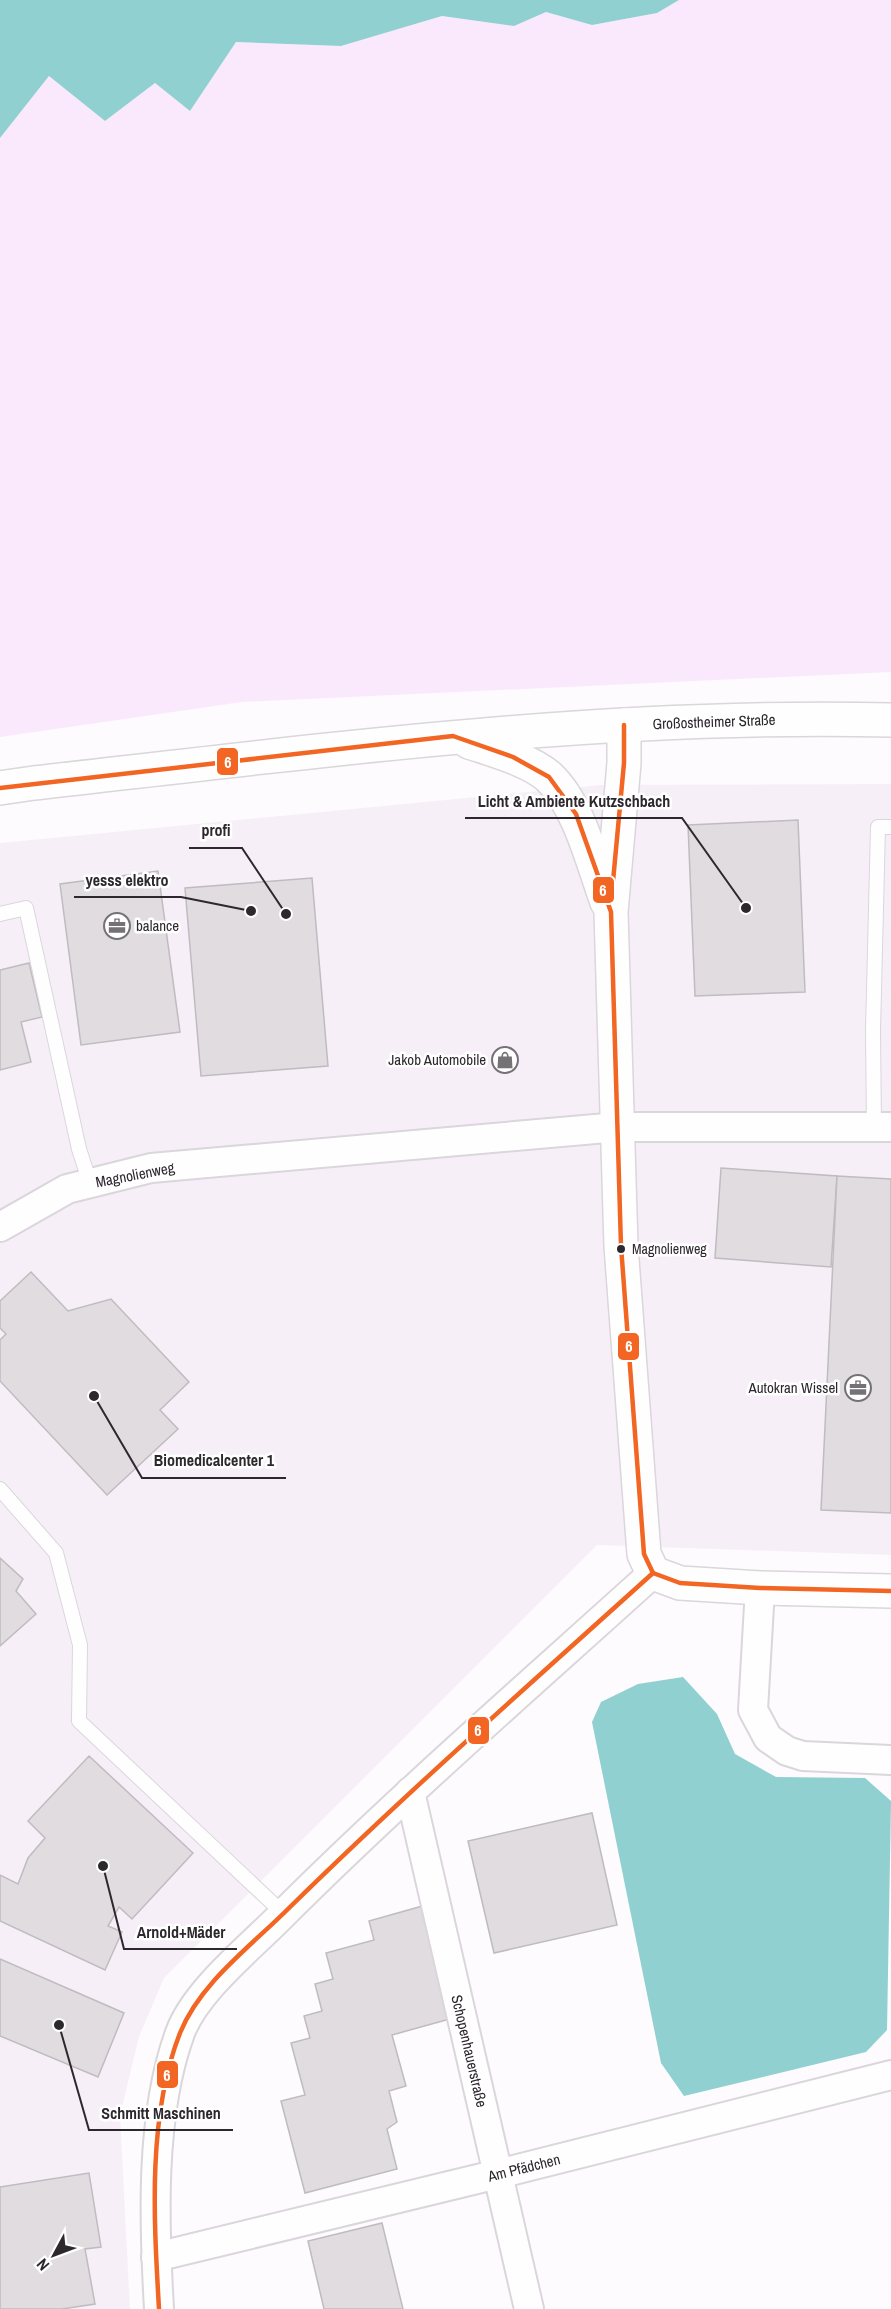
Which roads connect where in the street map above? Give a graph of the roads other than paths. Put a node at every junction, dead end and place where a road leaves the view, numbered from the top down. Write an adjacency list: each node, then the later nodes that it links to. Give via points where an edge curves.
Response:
1 (891, 720): 2 (street, Großostheimer Straße, via 827,718)
2 (624, 725): 3 (street, Großostheimer Straße); 6 (street)
3 (453, 736): 4 (street, Großostheimer Straße); 6 (street, via 513,757 549,777 576,814)
4 (0, 788)
5 (891, 827): 9 (lane, via 879,826 873,1030)
6 (611, 912): 8 (street)
7 (0, 914): 10 (lane, via 26,908)
8 (618, 1127): 9 (street, Magnolienweg); 10 (street, Magnolienweg, via 151,1168); 13 (street, via 622,1273 644,1554)
9 (883, 1127)
10 (90, 1183): 11 (street, Magnolienweg, via 67,1189)
11 (0, 1227)
12 (0, 1489): 18 (lane, via 56,1553 80,1645 79,1721)
13 (653, 1573): 14 (street, via 680,1583); 17 (street)
14 (760, 1588): 15 (street); 16 (street, via 753,1710 768,1738 803,1756)
15 (891, 1591)
16 (891, 1760)
17 (410, 1792): 18 (street); 20 (street, Schopenhauerstraße)
18 (284, 1914): 21 (street, via 202,1995 180,2031 162,2096)
19 (891, 2075): 20 (street, Am Pfädchen)
20 (498, 2174): 21 (street, Am Pfädchen); 23 (street, Schopenhauerstraße)
21 (156, 2257): 22 (street)
22 (159, 2309)
23 (529, 2309)

